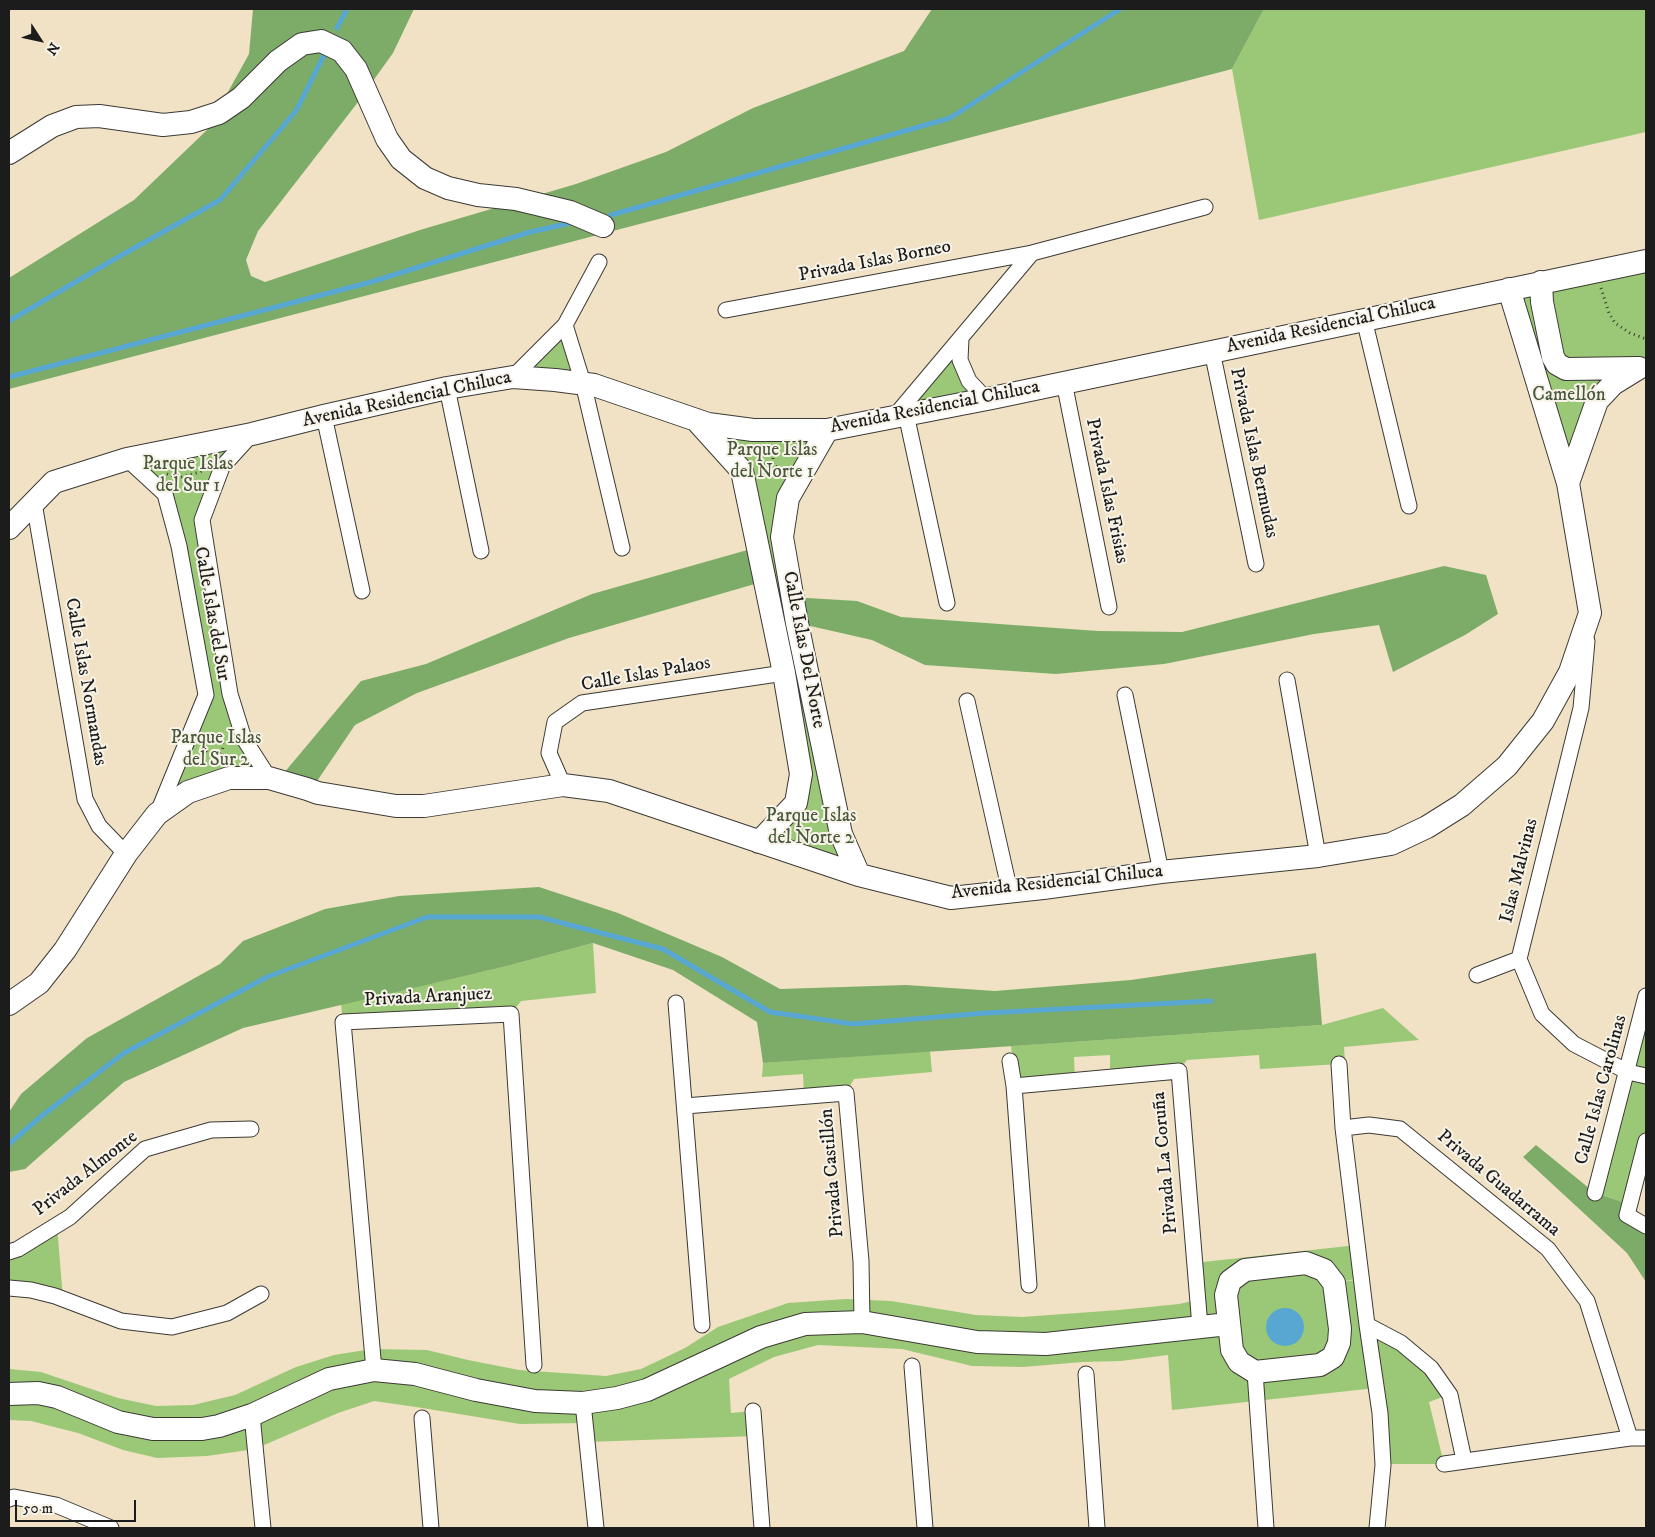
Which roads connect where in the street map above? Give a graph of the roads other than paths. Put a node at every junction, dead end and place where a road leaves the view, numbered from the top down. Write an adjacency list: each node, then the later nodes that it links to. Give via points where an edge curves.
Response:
1 (9, 153): 3 (street, via 52,126 76,117 99,116 162,124 191,122 218,113 241,98 278,61 302,44 321,41 342,51 356,69 388,139 401,159 425,178 448,188 570,212)
2 (1205, 208): 4 (street, Privada Islas Borneo)
3 (603, 226)
4 (1032, 253): 9 (street, Privada Islas Borneo); 12 (street)
5 (1646, 261): 7 (street, Avenida Residencial Chiluca)
6 (599, 262): 11 (street)
7 (1541, 282): 8 (street, Avenida Residencial Chiluca); 14 (street, via 1542,302 1557,364 1566,369)
8 (1509, 289): 10 (street, Avenida Residencial Chiluca); 26 (street)
9 (726, 310)
10 (1364, 319): 13 (street, Avenida Residencial Chiluca); 28 (street)
11 (565, 325): 15 (street); 17 (street)
12 (961, 338): 19 (street, via 960,360 970,381); 21 (street, via 924,380)
13 (1212, 351): 16 (street, Avenida Residencial Chiluca); 32 (street, Privada Islas Bermudas)
14 (1642, 366): 26 (street, Avenida Residencial Chiluca, via 1613,384 1597,401)
15 (513, 377): 17 (street, Avenida Residencial Chiluca); 18 (street, Avenida Residencial Chiluca)
16 (1064, 382): 19 (street, Avenida Residencial Chiluca); 35 (street, Privada Islas Frisias)
17 (583, 383): 22 (street, Avenida Residencial Chiluca); 30 (street)
18 (447, 388): 20 (street, Avenida Residencial Chiluca); 31 (street)
19 (985, 398): 21 (street, Avenida Residencial Chiluca)
20 (324, 416): 24 (street, Avenida Residencial Chiluca); 33 (street)
21 (900, 416): 23 (street, Avenida Residencial Chiluca); 34 (street)
22 (696, 420): 23 (street, Avenida Residencial Chiluca, via 753,430); 37 (street, Calle Islas Del Norte, via 742,472)
23 (828, 430): 48 (street, Calle Islas Del Norte, via 788,498 782,537 841,834)
24 (252, 434): 25 (street, Avenida Residencial Chiluca); 41 (street, Calle Islas del Sur, via 222,467 202,520 230,694 244,739)
25 (127, 459): 27 (street, Avenida Residencial Chiluca, via 54,482); 43 (street, Calle Islas del Sur, via 165,494 179,546 206,695)
26 (1568, 484): 36 (street, Avenida Residencial Chiluca)
27 (34, 503): 29 (street, Avenida Residencial Chiluca); 45 (street, Calle Islas Normandas, via 85,799 99,826)
28 (1409, 506)
29 (9, 528)
30 (622, 548)
31 (481, 551)
32 (1256, 564)
33 (362, 591)
34 (947, 603)
35 (1110, 607)
36 (1590, 613): 46 (street, Avenida Residencial Chiluca, via 1570,672 1543,721 1507,766 1462,806 1427,827 1391,844); 50 (street, Islas Malvinas, via 1581,708)
37 (784, 673): 42 (street, Calle Islas Palaos, via 582,703 554,722 549,753); 44 (street, Calle Islas Del Norte, via 801,774 796,803)
38 (1287, 680): 46 (street)
39 (1125, 695): 47 (street)
40 (966, 701): 49 (street)
41 (269, 778): 42 (street, Avenida Residencial Chiluca, via 318,793 396,806 424,806); 43 (street, Avenida Residencial Chiluca, via 229,778 188,792)
42 (563, 785): 44 (street, Avenida Residencial Chiluca, via 609,791)
43 (157, 814): 45 (street, Avenida Residencial Chiluca)
44 (759, 842): 48 (street, Avenida Residencial Chiluca)
45 (126, 854): 54 (street, Avenida Residencial Chiluca, via 65,950 39,983)
46 (1318, 856): 47 (street, Avenida Residencial Chiluca)
47 (1161, 872): 49 (street, Avenida Residencial Chiluca)
48 (859, 875): 49 (street, Avenida Residencial Chiluca, via 951,898)
49 (1010, 892)
50 (1519, 959): 51 (street); 57 (street, via 1542,1014 1574,1044)
51 (1476, 975)
52 (1646, 996): 57 (street, Calle Islas Carolinas)
53 (676, 1002): 60 (street)
54 (9, 1004)
55 (1010, 1061): 59 (street)
56 (1339, 1064): 62 (street)
57 (1628, 1072): 58 (street); 64 (street, Calle Islas Carolinas)
58 (1646, 1076)
59 (1014, 1086): 69 (street); 76 (street, Privada La Coruña, via 1179,1071)
60 (684, 1106): 72 (street, Privada Castillón, via 846,1093 861,1261); 74 (street)
61 (251, 1128): 66 (street, Privada Almonte, via 211,1130 145,1149 70,1217)
62 (1343, 1128): 67 (street); 88 (street, Privada Guadarrama, via 1369,1125 1400,1129 1548,1249 1587,1301)
63 (1646, 1141): 65 (street, via 1627,1215)
64 (1595, 1193)
65 (1646, 1226)
66 (9, 1252)
67 (1362, 1278): 68 (street); 75 (street)
68 (1334, 1283): 73 (street, via 1324,1270 1306,1263 1246,1270 1230,1281 1226,1295); 77 (street)
69 (1029, 1285)
70 (9, 1288): 71 (street, via 55,1296 120,1321 172,1327 227,1313)
71 (261, 1294)
72 (862, 1322): 76 (street, via 977,1342 1036,1343); 84 (street, via 796,1326 761,1337 647,1390)
73 (1228, 1324): 76 (street); 81 (street, via 1232,1350 1239,1362)
74 (702, 1325)
75 (1367, 1325): 77 (street); 90 (street, via 1401,1342 1431,1368 1450,1395); 102 (street, via 1383,1456)
76 (1200, 1327)
77 (1340, 1328): 81 (street, via 1339,1343 1333,1357 1320,1365)
78 (534, 1366): 80 (street, Privada Aranjuez, via 511,1014 343,1022)
79 (912, 1366): 99 (street)
80 (374, 1370): 84 (street, via 416,1374 535,1401); 86 (street, via 329,1379)
81 (1255, 1372): 101 (street)
82 (1086, 1374): 100 (street)
83 (9, 1394): 86 (street, via 38,1393 56,1397 118,1422 153,1429 202,1429)
84 (584, 1403): 97 (street)
85 (753, 1411): 98 (street)
86 (252, 1415): 95 (street)
87 (422, 1418): 96 (street)
88 (1630, 1438): 89 (street); 90 (street)
89 (1646, 1438)
90 (1464, 1460): 91 (street)
91 (1444, 1464)
92 (9, 1498): 93 (street, via 56,1505)
93 (92, 1524): 94 (street)
94 (111, 1528)
95 (263, 1528)
96 (431, 1528)
97 (596, 1528)
98 (762, 1528)
99 (925, 1528)
100 (1097, 1528)
101 (1266, 1528)
102 (1377, 1528)

